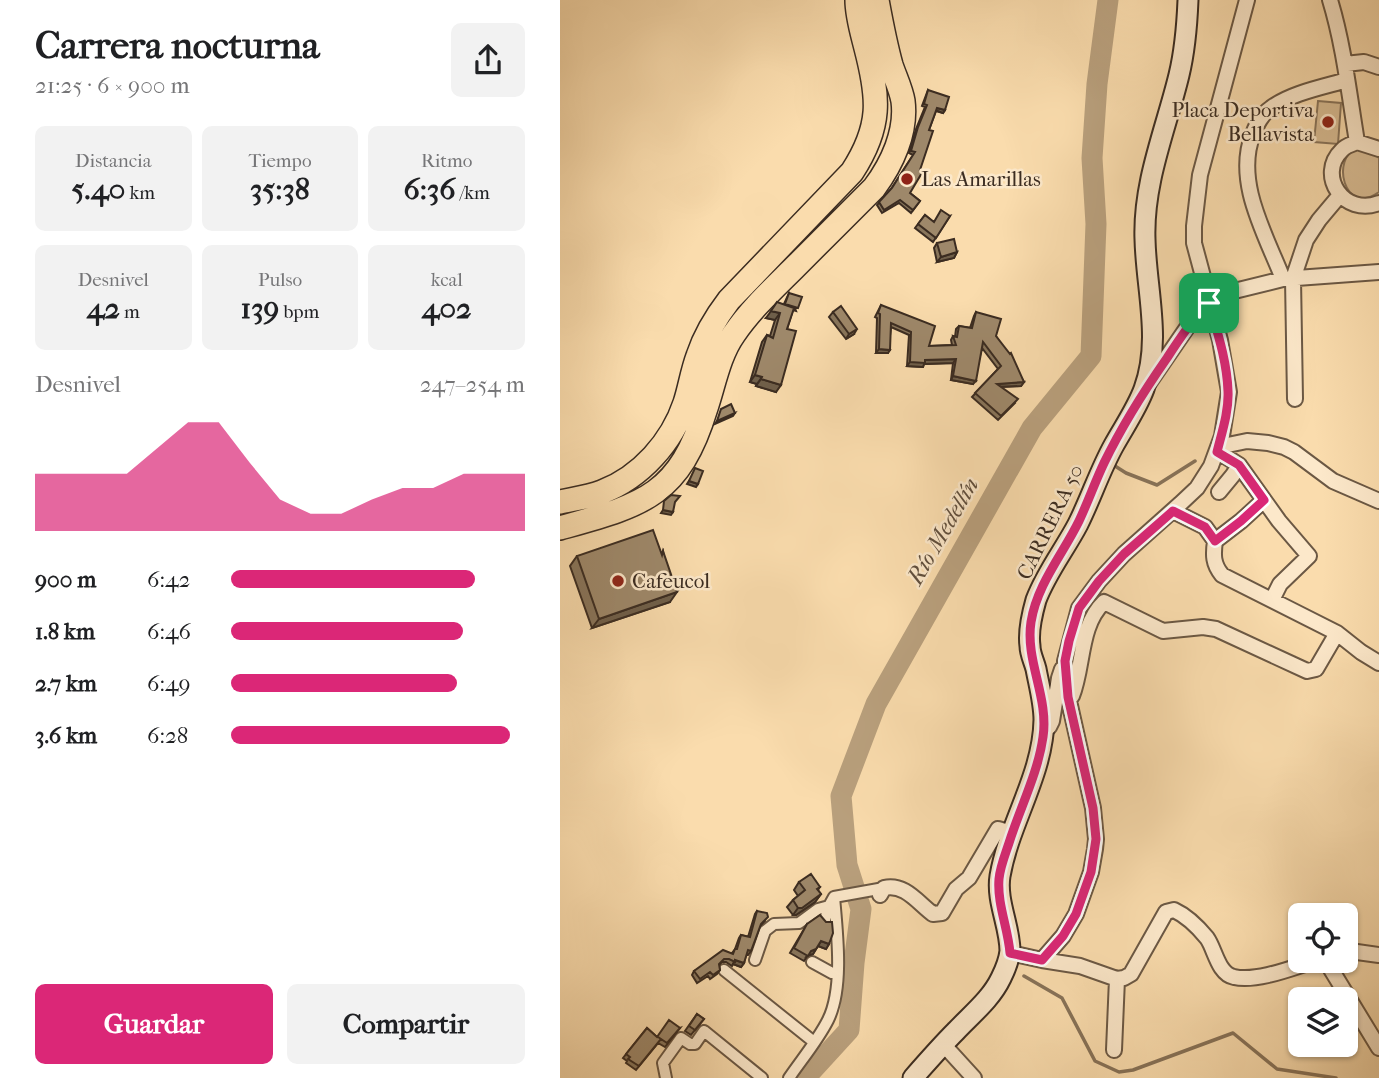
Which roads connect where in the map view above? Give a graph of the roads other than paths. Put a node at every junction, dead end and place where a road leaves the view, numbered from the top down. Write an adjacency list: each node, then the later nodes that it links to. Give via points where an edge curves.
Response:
1 (857, 0): 23 (highway, via 876,103 863,156 716,317 698,356 685,403 664,445 617,485)
2 (877, 0): 25 (highway, via 904,115 897,148 884,174 732,337 694,443 671,479 638,503)
3 (1188, 0): 16 (main road, CARRERA 50, via 1179,74 1156,151 1146,210 1153,356)
4 (1247, 0): 15 (street, via 1196,206 1194,243)
5 (1330, 0): 6 (street)
6 (1345, 64): 7 (street, via 1364,62); 8 (street)
7 (1379, 67)
8 (1347, 80): 9 (street); 14 (street, via 1270,108 1251,139 1246,164 1254,207)
9 (1357, 142): 10 (street); 11 (street, via 1342,149 1333,164 1332,180)
10 (1379, 149)
11 (1340, 195): 12 (street, via 1363,206); 14 (street, via 1306,240)
12 (1379, 203)
13 (1379, 272): 14 (street)
14 (1288, 279): 15 (street, via 1218,295); 17 (street)
15 (1209, 303): 16 (street); 18 (street, via 1228,392)
16 (1144, 391): 32 (main road, CARRERA 50, via 1037,600 1029,646 1044,716)
17 (1295, 399)
18 (1218, 449): 19 (street); 22 (street, via 1247,441 1284,447 1333,481); 24 (street, via 1196,488)
19 (1239, 465): 20 (street); 21 (street)
20 (1219, 492)
21 (1264, 500): 26 (street); 27 (street, via 1309,556 1280,584)
22 (1379, 501)
23 (560, 502)
24 (1173, 511): 26 (street, via 1205,527); 29 (street, via 1124,554 1082,603)
25 (560, 527)
26 (1215, 541): 27 (street, via 1213,554 1222,575)
27 (1272, 600): 28 (street)
28 (1337, 633): 30 (street); 31 (street, via 1316,669 1307,671 1216,629 1163,631 1102,603 1087,630)
29 (1065, 661): 31 (street); 32 (street, via 1052,721)
30 (1379, 663)
31 (1069, 701): 41 (street, via 1093,808 1095,849 1076,914)
32 (1041, 744): 33 (main road, CARRERA 50)
33 (1012, 833): 34 (street, via 998,829 942,913 933,914 902,888); 38 (main road, CARRERA 50, via 999,879)
34 (877, 891): 35 (street)
35 (831, 902): 36 (street); 40 (street, via 799,923 774,924 765,931); 45 (street, via 837,927)
36 (825, 920)
37 (1358, 952): 39 (street)
38 (1010, 953): 41 (street); 49 (main road, via 990,996)
39 (1379, 955)
40 (755, 960)
41 (1042, 960): 47 (street, via 1080,966)
42 (812, 962): 45 (street)
43 (1288, 969): 47 (street, via 1233,978 1226,974 1208,939 1187,916 1174,910 1166,912 1130,974)
44 (724, 970): 48 (street)
45 (837, 973): 48 (street, via 830,1017)
46 (1333, 973): 50 (street)
47 (1117, 979): 51 (street)
48 (814, 1042): 54 (street)
49 (943, 1044): 55 (main road); 56 (street)
50 (1379, 1048)
51 (1114, 1050)
52 (666, 1078): 53 (street, via 664,1051 681,1038 695,1044 704,1031)
53 (762, 1078)
54 (789, 1078)
55 (913, 1078)
56 (974, 1078)

